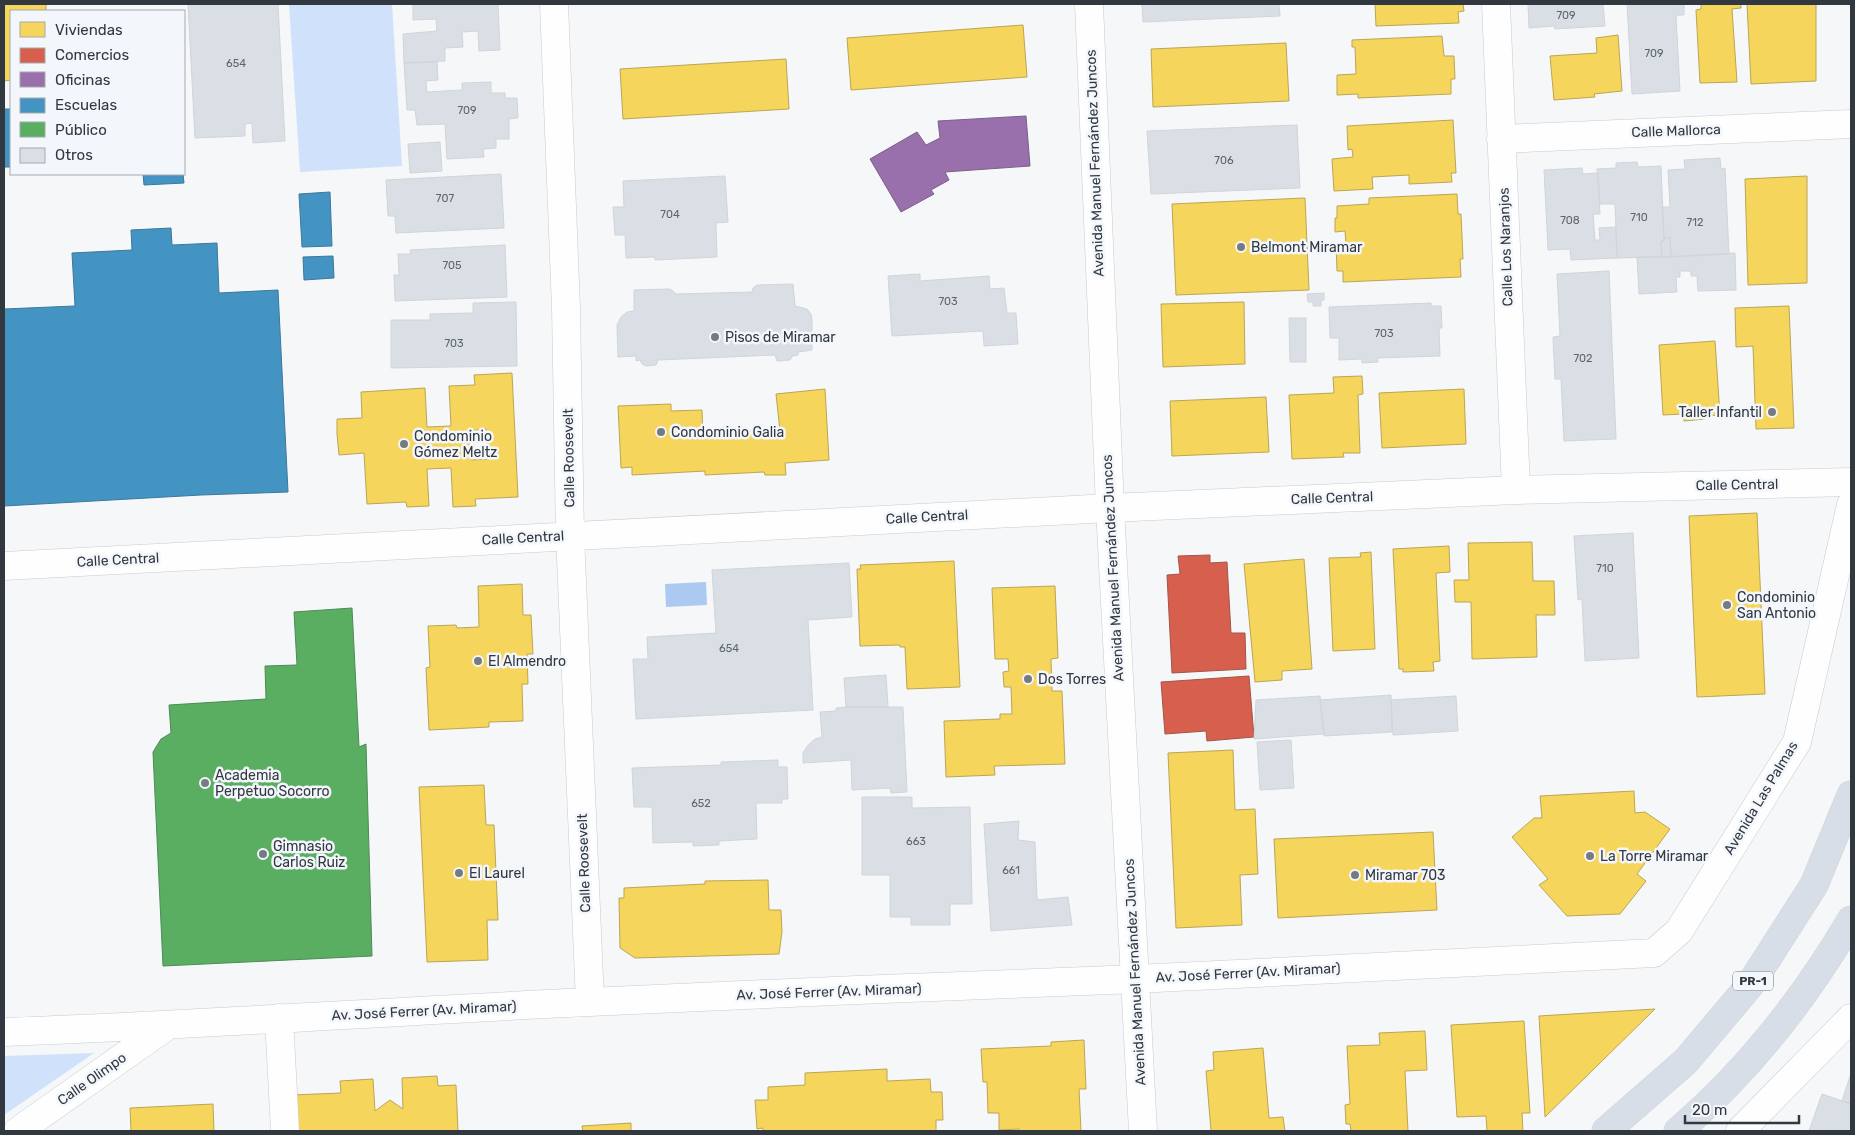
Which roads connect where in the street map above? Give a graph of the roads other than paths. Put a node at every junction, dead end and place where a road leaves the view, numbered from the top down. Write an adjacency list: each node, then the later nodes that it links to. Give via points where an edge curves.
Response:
1 (554, 4): 10 (street, Calle Roosevelt, via 566,308)
2 (1089, 4): 9 (street, Avenida Manuel Fernández Juncos)
3 (1496, 4): 5 (street, Calle Los Naranjos)
4 (1851, 124): 5 (street, Calle Mallorca)
5 (1501, 139): 7 (street, Calle Los Naranjos)
6 (1851, 482): 7 (street, Calle Central)
7 (1516, 490): 9 (street, Calle Central)
8 (1851, 505): 14 (street, Avenida Las Palmas, via 1796,742 1679,931)
9 (1110, 508): 10 (street, Calle Central); 15 (street, Avenida Manuel Fernández Juncos)
10 (570, 535): 11 (street, Calle Central); 16 (street, Calle Roosevelt)
11 (4, 566)
12 (1851, 795): 24 (highway, PR-1, via 1814,885 1750,986 1686,1061)
13 (1851, 920): 25 (highway, via 1806,988 1756,1054)
14 (1654, 953): 15 (street, Av. José Ferrer (Av. Miramar))
15 (1136, 978): 16 (street, Av. José Ferrer (Av. Miramar)); 23 (street, Avenida Manuel Fernández Juncos)
16 (590, 1002): 17 (street, Av. José Ferrer (Av. Miramar))
17 (279, 1018): 19 (street, Av. José Ferrer (Av. Miramar)); 22 (street)
18 (1851, 1018): 26 (street)
19 (167, 1026): 20 (street, Av. José Ferrer (Av. Miramar)); 21 (street, Calle Olimpo)
20 (4, 1032)
21 (18, 1131)
22 (285, 1131)
23 (1144, 1131)
24 (1606, 1131)
25 (1678, 1131)
26 (1740, 1131)

